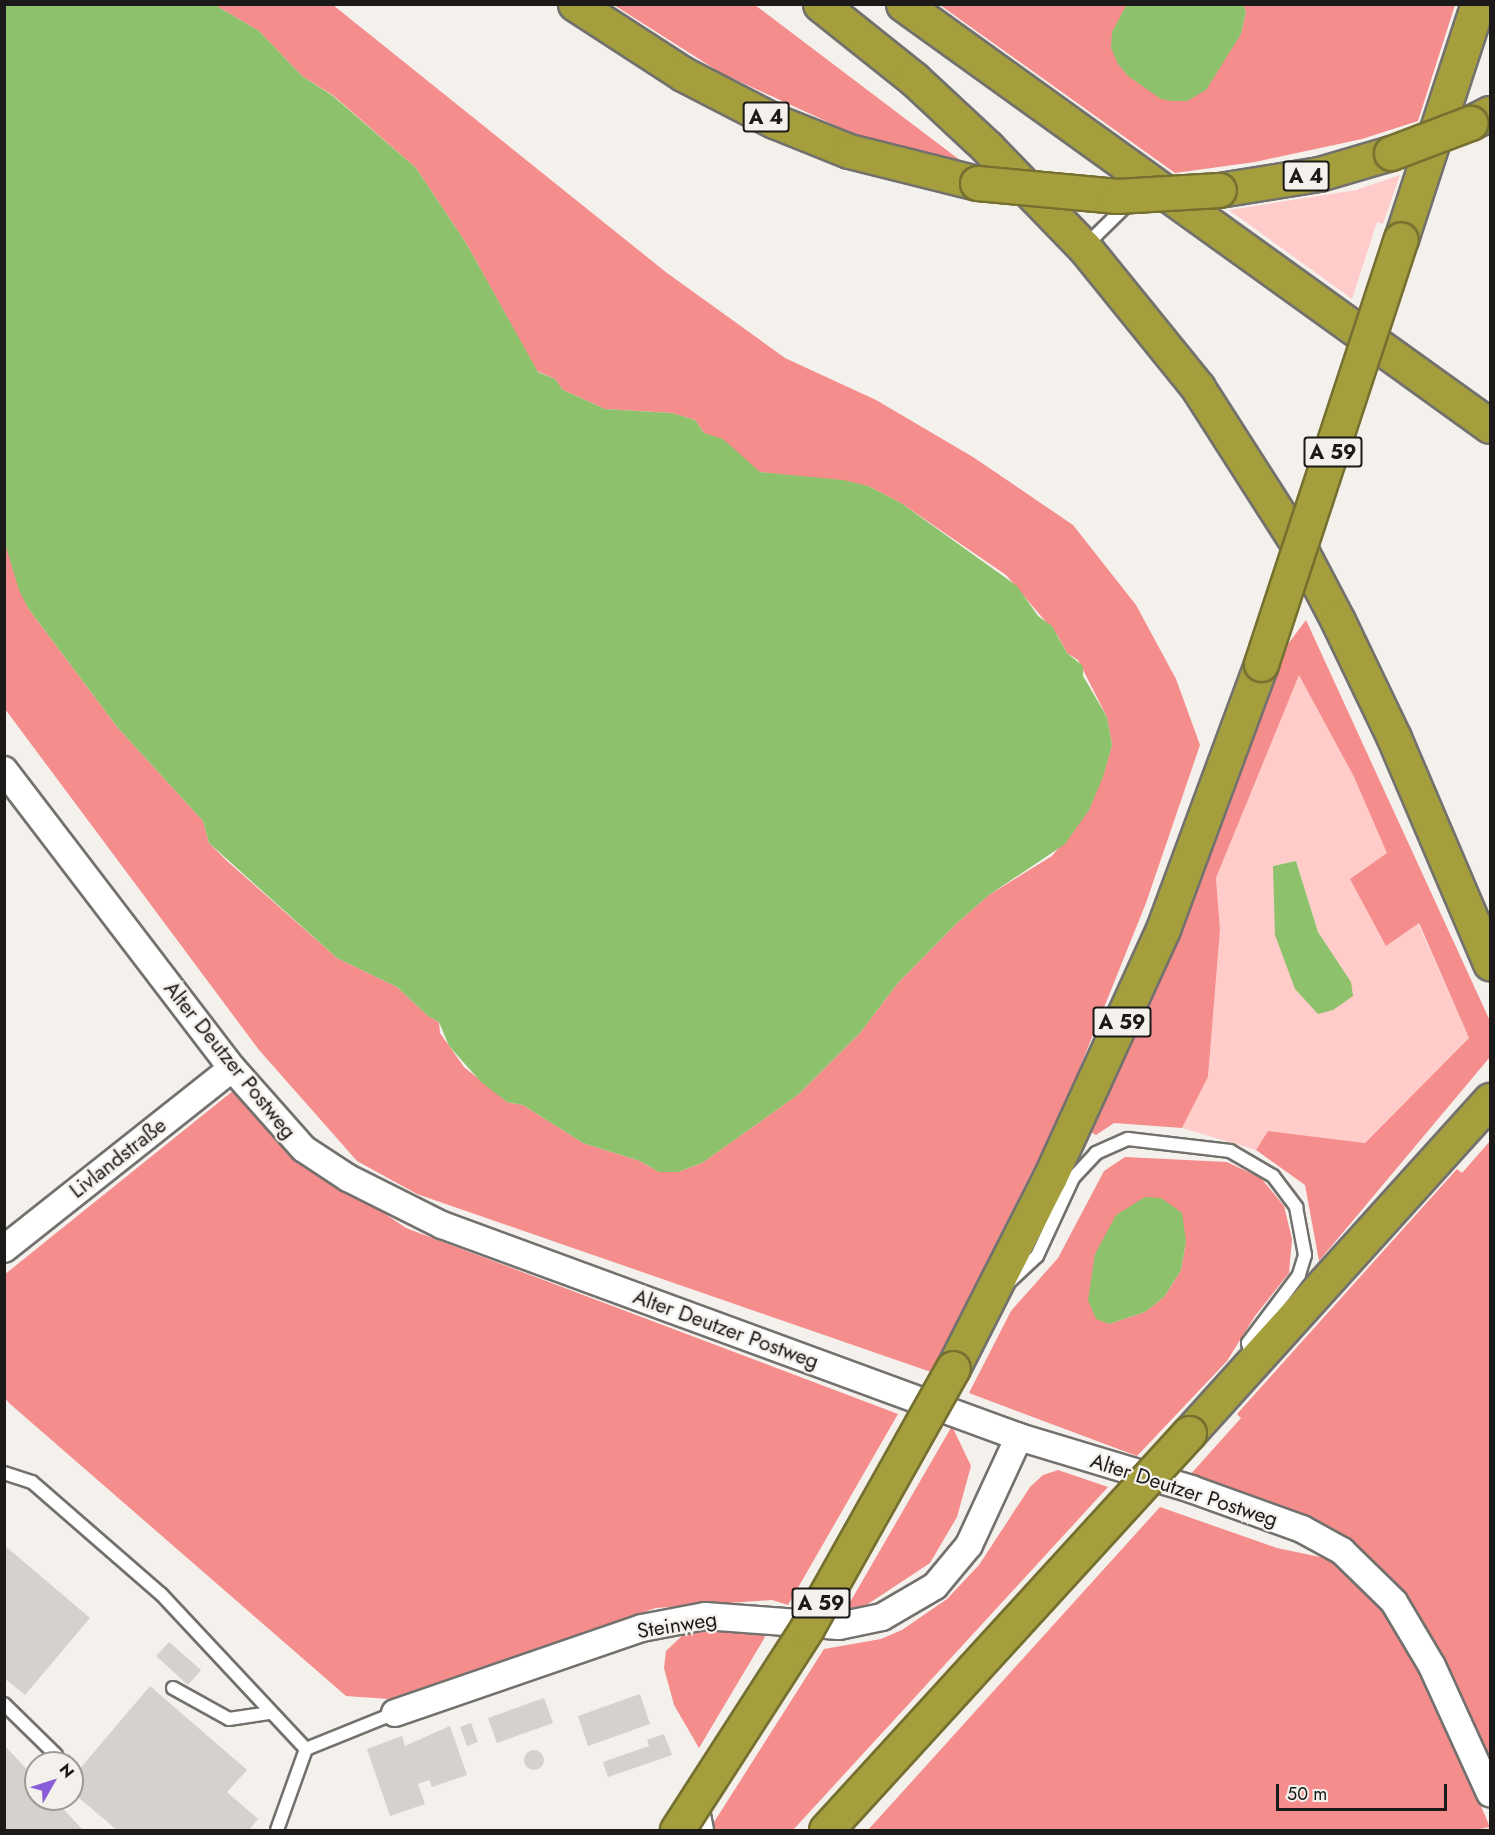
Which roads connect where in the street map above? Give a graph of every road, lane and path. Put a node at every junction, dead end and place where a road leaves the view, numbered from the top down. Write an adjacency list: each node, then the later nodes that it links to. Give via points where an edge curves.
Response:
1 (575, 4): 5 (highway, A 4, bridge, via 683,74 774,121 849,151 977,183 1117,196 1219,190 1319,174 1391,153)
2 (820, 4): 7 (highway, via 914,79)
3 (903, 4): 6 (highway)
4 (1478, 4): 14 (highway, A 59, bridge, via 1261,664 1163,929)
5 (1480, 118)
6 (1152, 180): 7 (lane); 8 (highway)
7 (1084, 247): 10 (highway, via 1198,388 1296,541 1394,738)
8 (1491, 426)
9 (4, 770): 11 (street, Alter Deutzer Postweg)
10 (1491, 963)
11 (232, 1068): 13 (street, Livlandstraße); 16 (street, Alter Deutzer Postweg, via 304,1149 348,1178 442,1226)
12 (1491, 1100): 15 (highway)
13 (4, 1249)
14 (990, 1299): 15 (lane, via 1038,1256 1073,1178 1096,1153 1128,1139 1230,1151 1273,1176 1296,1207 1305,1255 1299,1275 1248,1344); 27 (highway, A 59, bridge, via 807,1628)
15 (1252, 1361): 29 (highway, bridge)
16 (1019, 1437): 21 (street, Steinweg, via 969,1545 935,1586 882,1617 839,1626 705,1616 642,1628); 25 (street, Alter Deutzer Postweg, via 1191,1489 1302,1529 1342,1551 1394,1602 1432,1666)
17 (4, 1473): 20 (lane, via 32,1482 161,1594)
18 (173, 1688): 20 (lane, via 228,1719)
19 (4, 1704): 23 (lane)
20 (269, 1713): 22 (lane)
21 (395, 1713): 22 (lane)
22 (306, 1749): 26 (lane)
23 (52, 1751)
24 (698, 1778): 28 (lane)
25 (1491, 1793)
26 (277, 1830)
27 (678, 1830)
28 (707, 1830)
29 (826, 1830)

